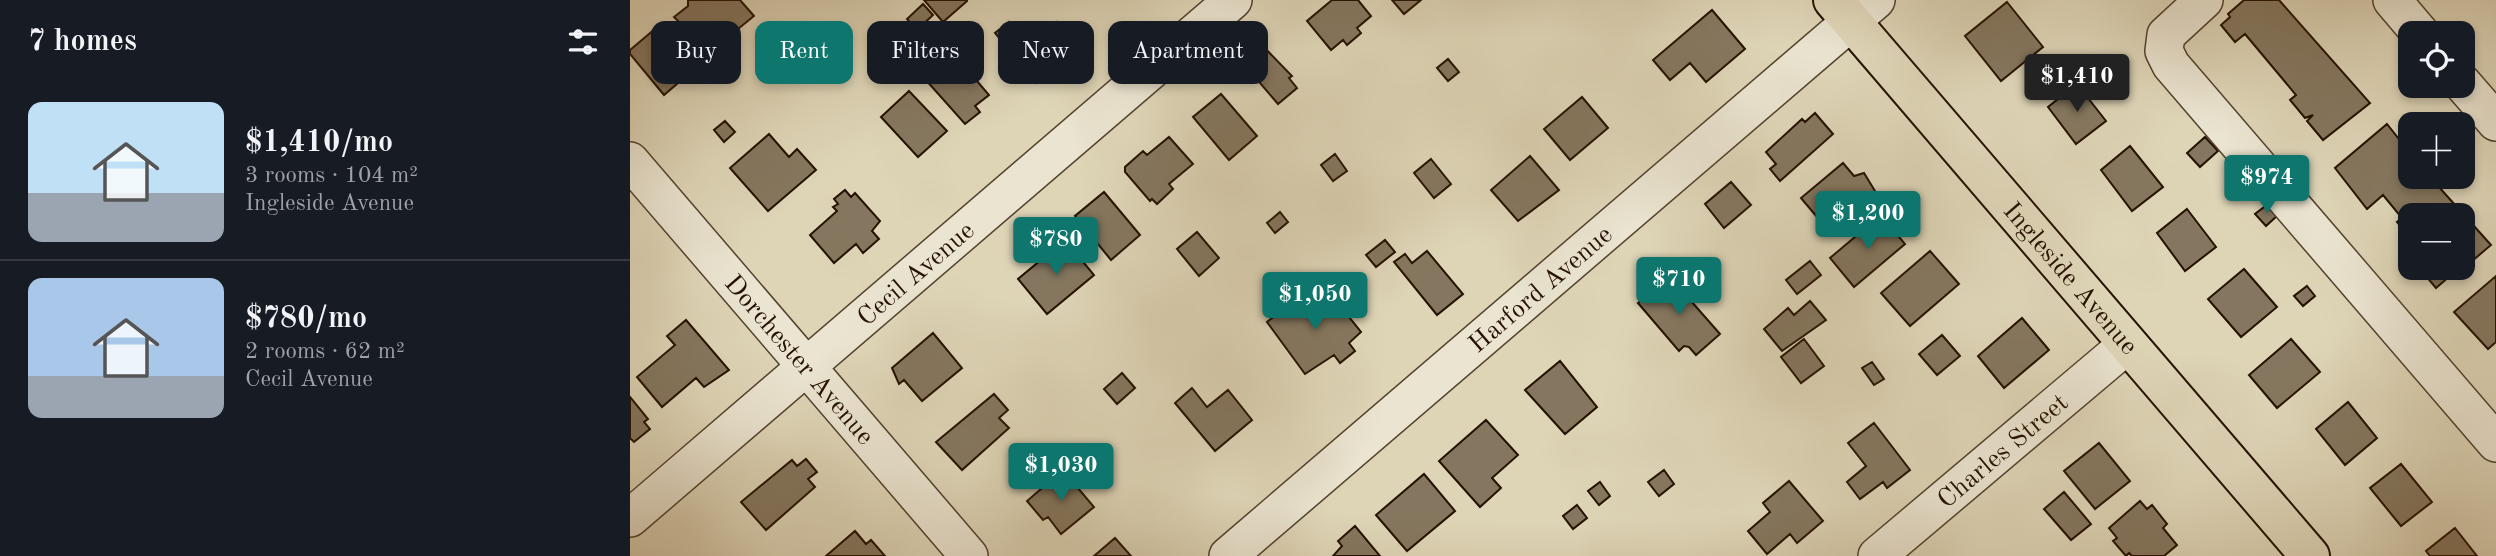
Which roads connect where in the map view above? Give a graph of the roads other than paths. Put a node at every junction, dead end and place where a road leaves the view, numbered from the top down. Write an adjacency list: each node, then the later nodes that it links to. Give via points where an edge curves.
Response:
1 (1233, 0): 10 (street, Cecil Avenue)
2 (2204, 0): 11 (street, via 2166,35 2164,51 2171,65)
3 (2392, 0): 5 (street)
4 (1854, 7): 9 (main road, Ingleside Avenue); 14 (street, Harford Avenue)
5 (2410, 21)
6 (2475, 98): 7 (street)
7 (2496, 122)
8 (630, 161): 10 (street, Dorchester Avenue)
9 (2128, 344): 15 (street, Charles Street); 16 (main road, Ingleside Avenue)
10 (806, 369): 12 (street, Cecil Avenue); 13 (street, Dorchester Avenue)
11 (2496, 443)
12 (630, 518)
13 (969, 556)
14 (1228, 556)
15 (1877, 556)
16 (2310, 556)

